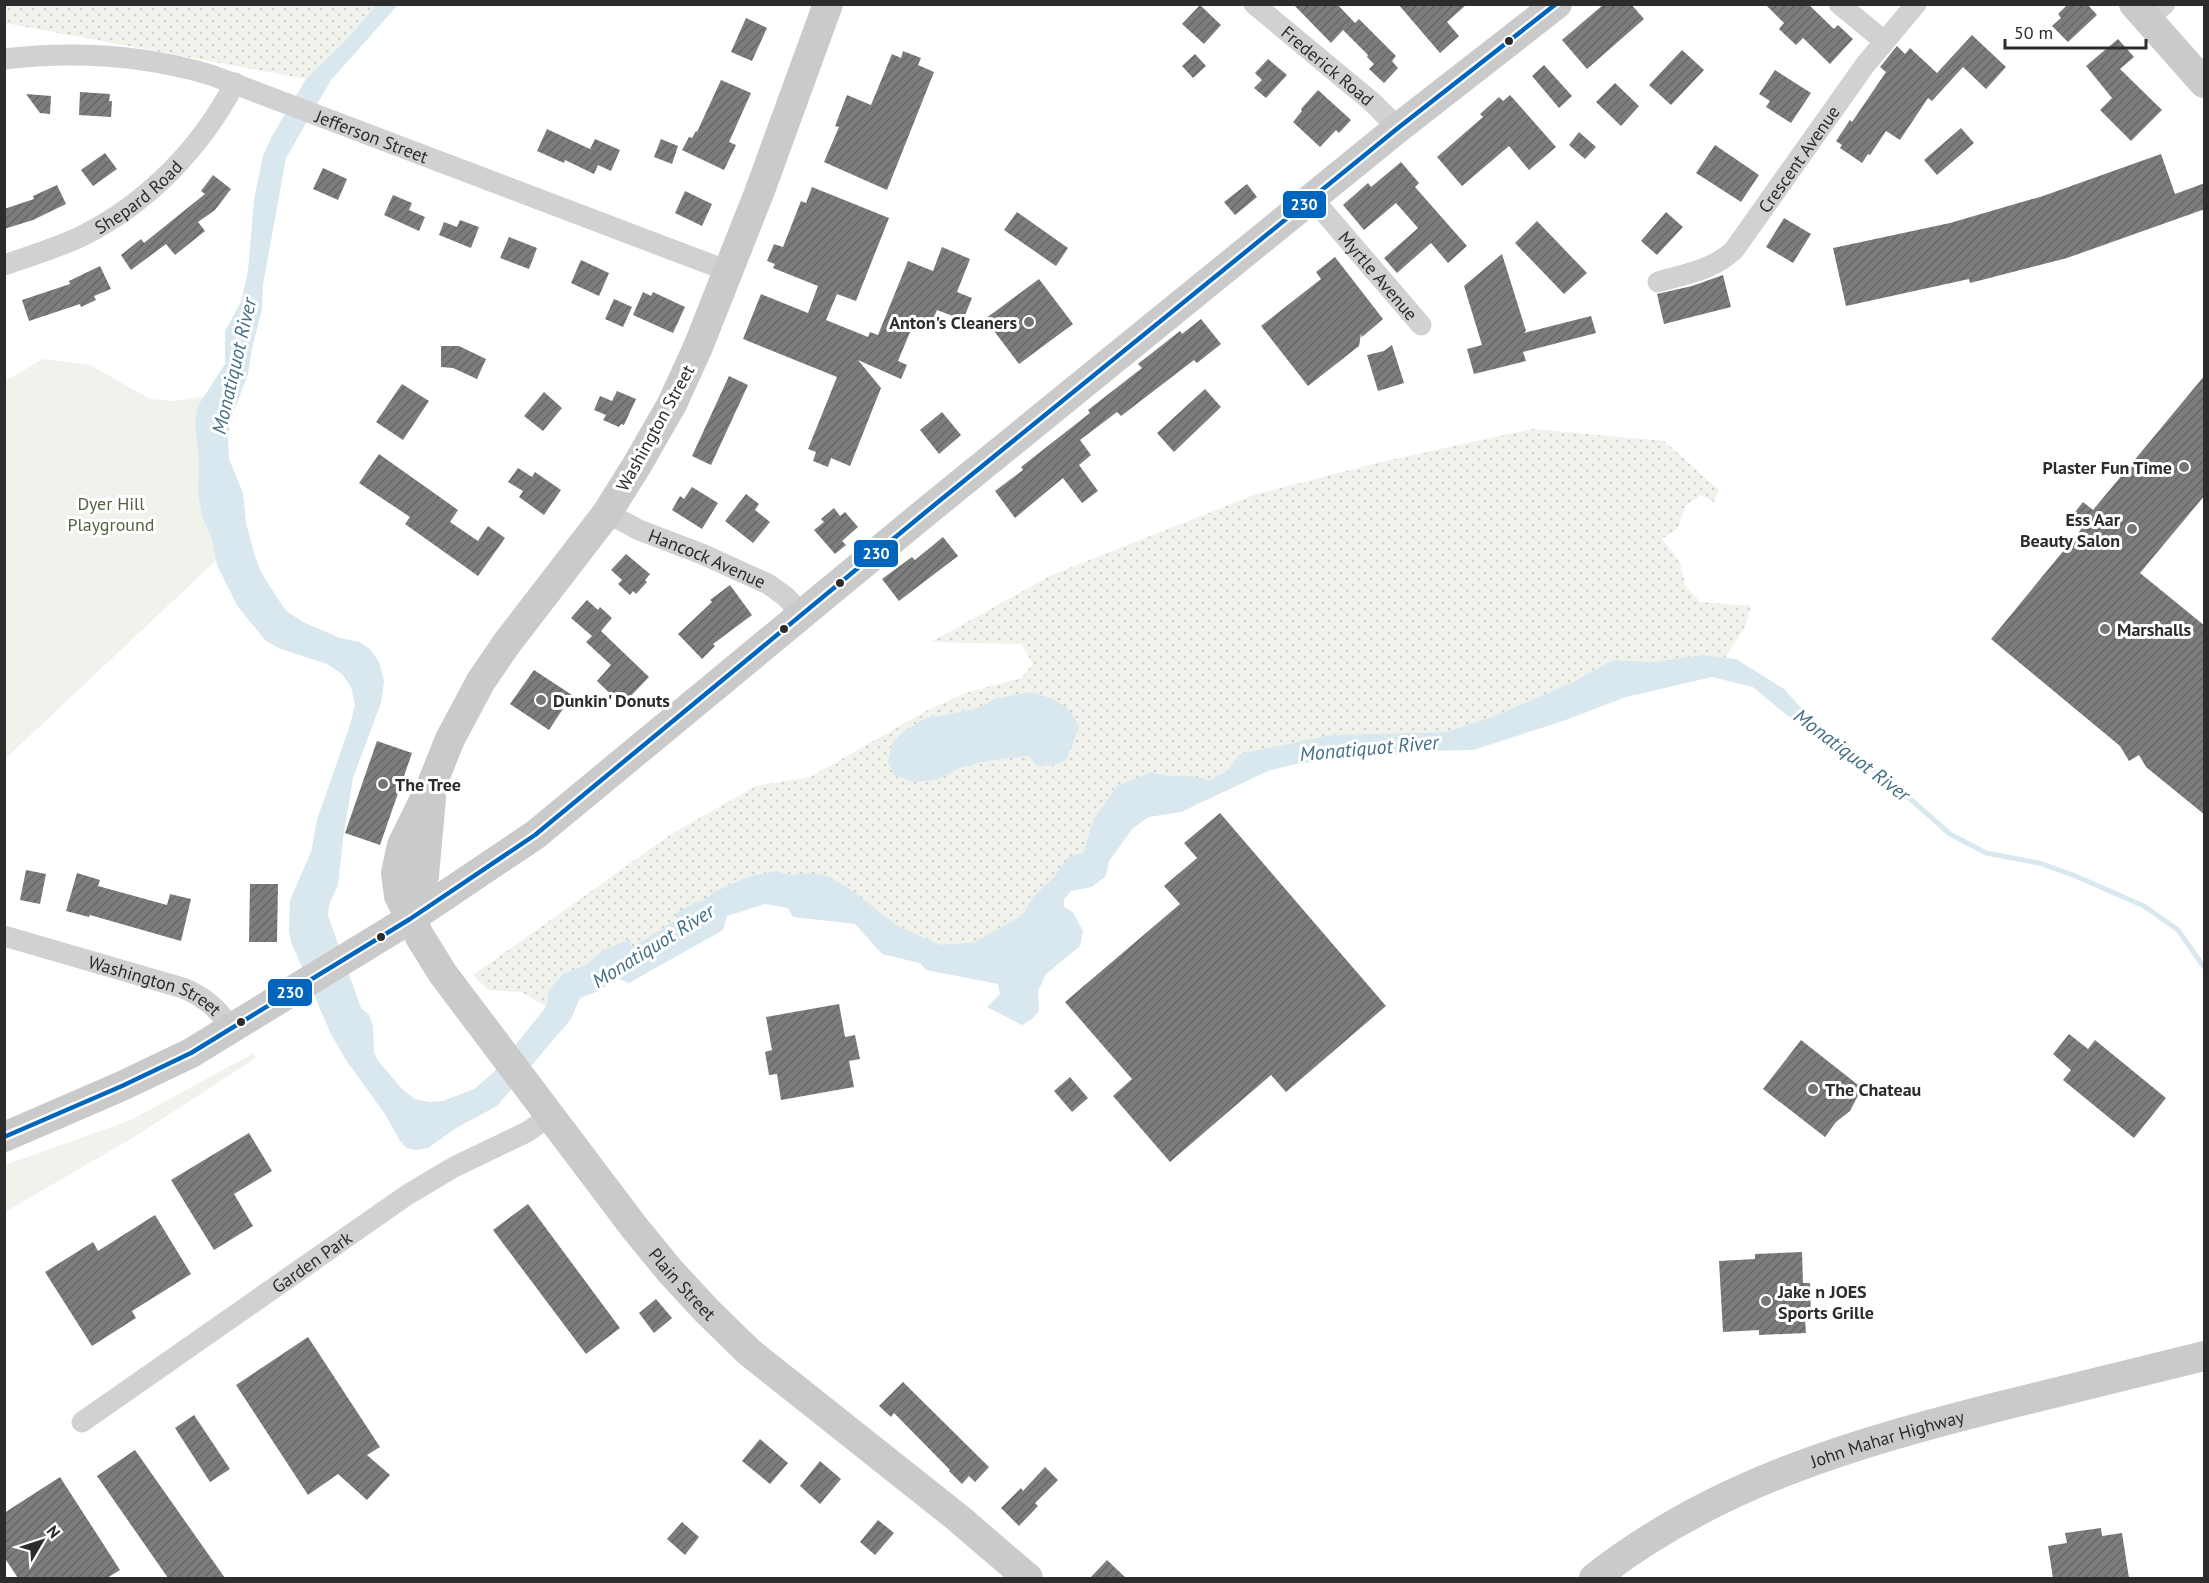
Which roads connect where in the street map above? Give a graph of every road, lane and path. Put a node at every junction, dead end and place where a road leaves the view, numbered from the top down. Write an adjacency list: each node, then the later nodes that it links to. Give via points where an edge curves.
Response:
1 (828, 4): 14 (main road, Washington Street)
2 (1254, 4): 11 (street, Frederick Road)
3 (1839, 4): 7 (street)
4 (1916, 4): 7 (street, Crescent Avenue)
5 (1538, 10): 11 (main road)
6 (2149, 10): 10 (main road)
7 (1884, 41): 15 (street, Crescent Avenue, via 1734,250 1708,267)
8 (4, 58): 9 (street, Jefferson Street, via 81,56 150,61)
9 (236, 83): 13 (street, Shepard Road, via 197,143 149,191 110,221 81,236); 14 (street, Jefferson Street)
10 (2205, 83)
11 (1398, 128): 12 (main road)
12 (1312, 198): 16 (street, Myrtle Avenue); 18 (main road)
13 (4, 265)
14 (728, 271): 17 (main road, Washington Street, via 672,404)
15 (1658, 282)
16 (1421, 325)
17 (607, 513): 18 (street, Hancock Avenue, via 768,584); 19 (main road, Washington Street, via 507,643 450,739 432,784 426,865)
18 (801, 613): 19 (main road, via 535,835)
19 (410, 919): 21 (main road, Washington Street); 22 (main road, Plain Street, via 443,974)
20 (4, 936): 21 (street, Washington Street, via 183,988 208,1001)
21 (232, 1029): 23 (main road, via 153,1072)
22 (550, 1116): 25 (street, Garden Park, via 515,1139 423,1185); 26 (main road, Plain Street, via 652,1250 728,1333)
23 (4, 1137)
24 (2205, 1356): 27 (main road, John Mahar Highway, via 1923,1426 1785,1470 1661,1533)
25 (82, 1422)
26 (1028, 1578)
27 (1594, 1578)

